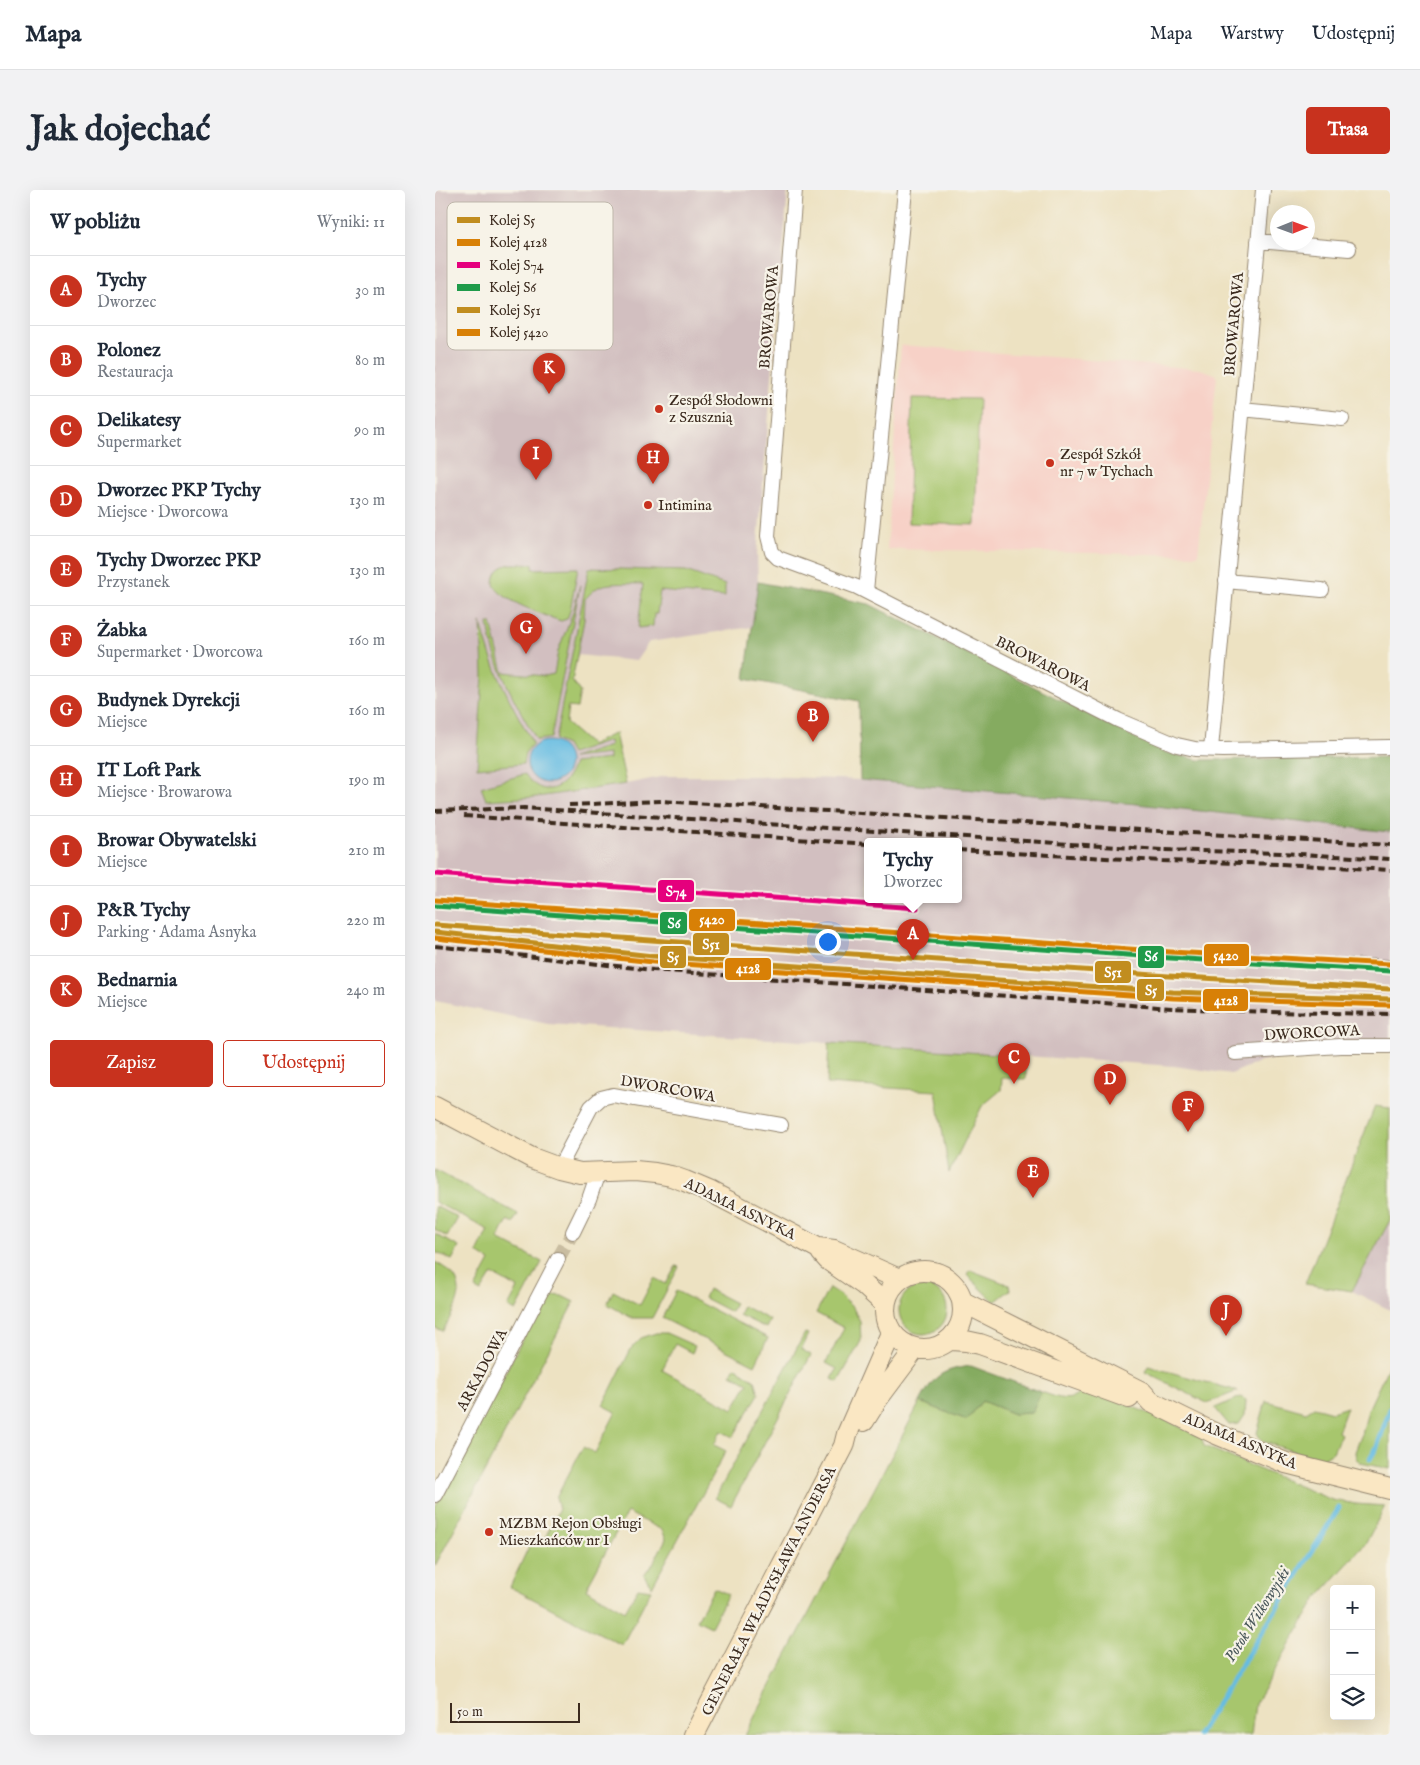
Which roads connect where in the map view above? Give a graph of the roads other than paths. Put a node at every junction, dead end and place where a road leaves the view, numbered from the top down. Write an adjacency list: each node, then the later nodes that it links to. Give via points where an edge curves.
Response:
1 (795, 190): 10 (street, BROWAROWA, via 768,536 772,552 778,558)
2 (905, 190): 10 (street)
3 (1263, 190): 4 (street, BROWAROWA)
4 (1258, 241): 5 (street); 6 (street, BROWAROWA)
5 (1349, 250)
6 (1242, 409): 7 (street); 8 (street, BROWAROWA)
7 (1342, 419)
8 (1226, 581): 9 (street); 12 (street, BROWAROWA)
9 (1322, 590)
10 (866, 591): 12 (street, BROWAROWA, via 1118,720 1177,745)
11 (1390, 747): 12 (street, BROWAROWA)
12 (1211, 750)
13 (1390, 1046): 14 (street, DWORCOWA)
14 (1235, 1053)
15 (435, 1107): 17 (street, ADAMA ASNYKA, via 532,1158)
16 (781, 1125): 17 (street, DWORCOWA, via 613,1096 601,1098 591,1107)
17 (559, 1168): 18 (street, ADAMA ASNYKA)
18 (598, 1173): 19 (street); 20 (street, ADAMA ASNYKA, via 635,1171 671,1176 711,1192)
19 (573, 1232)
20 (818, 1248): 22 (street, ADAMA ASNYKA, via 834,1250); 24 (street, ADAMA ASNYKA, via 828,1260)
21 (558, 1259): 31 (street, ARKADOWA)
22 (899, 1279): 23 (street, via 919,1270 934,1272 947,1278); 24 (street, via 889,1290)
23 (963, 1302): 26 (street, via 959,1329); 28 (street, ADAMA ASNYKA, via 1142,1392)
24 (885, 1304): 25 (street)
25 (891, 1333): 27 (street, via 901,1343); 29 (street, GENERAŁA WŁADYSŁAWA ANDERSA)
26 (951, 1340): 27 (street, via 927,1350); 28 (street, ADAMA ASNYKA, via 980,1344 1138,1401)
27 (915, 1349): 29 (street, GENERAŁA WŁADYSŁAWA ANDERSA, via 877,1400 854,1438)
28 (1151, 1402): 30 (street, ADAMA ASNYKA, via 1286,1464)
29 (844, 1446): 32 (street, GENERAŁA WŁADYSŁAWA ANDERSA)
30 (1390, 1488)
31 (435, 1495)
32 (694, 1735)

